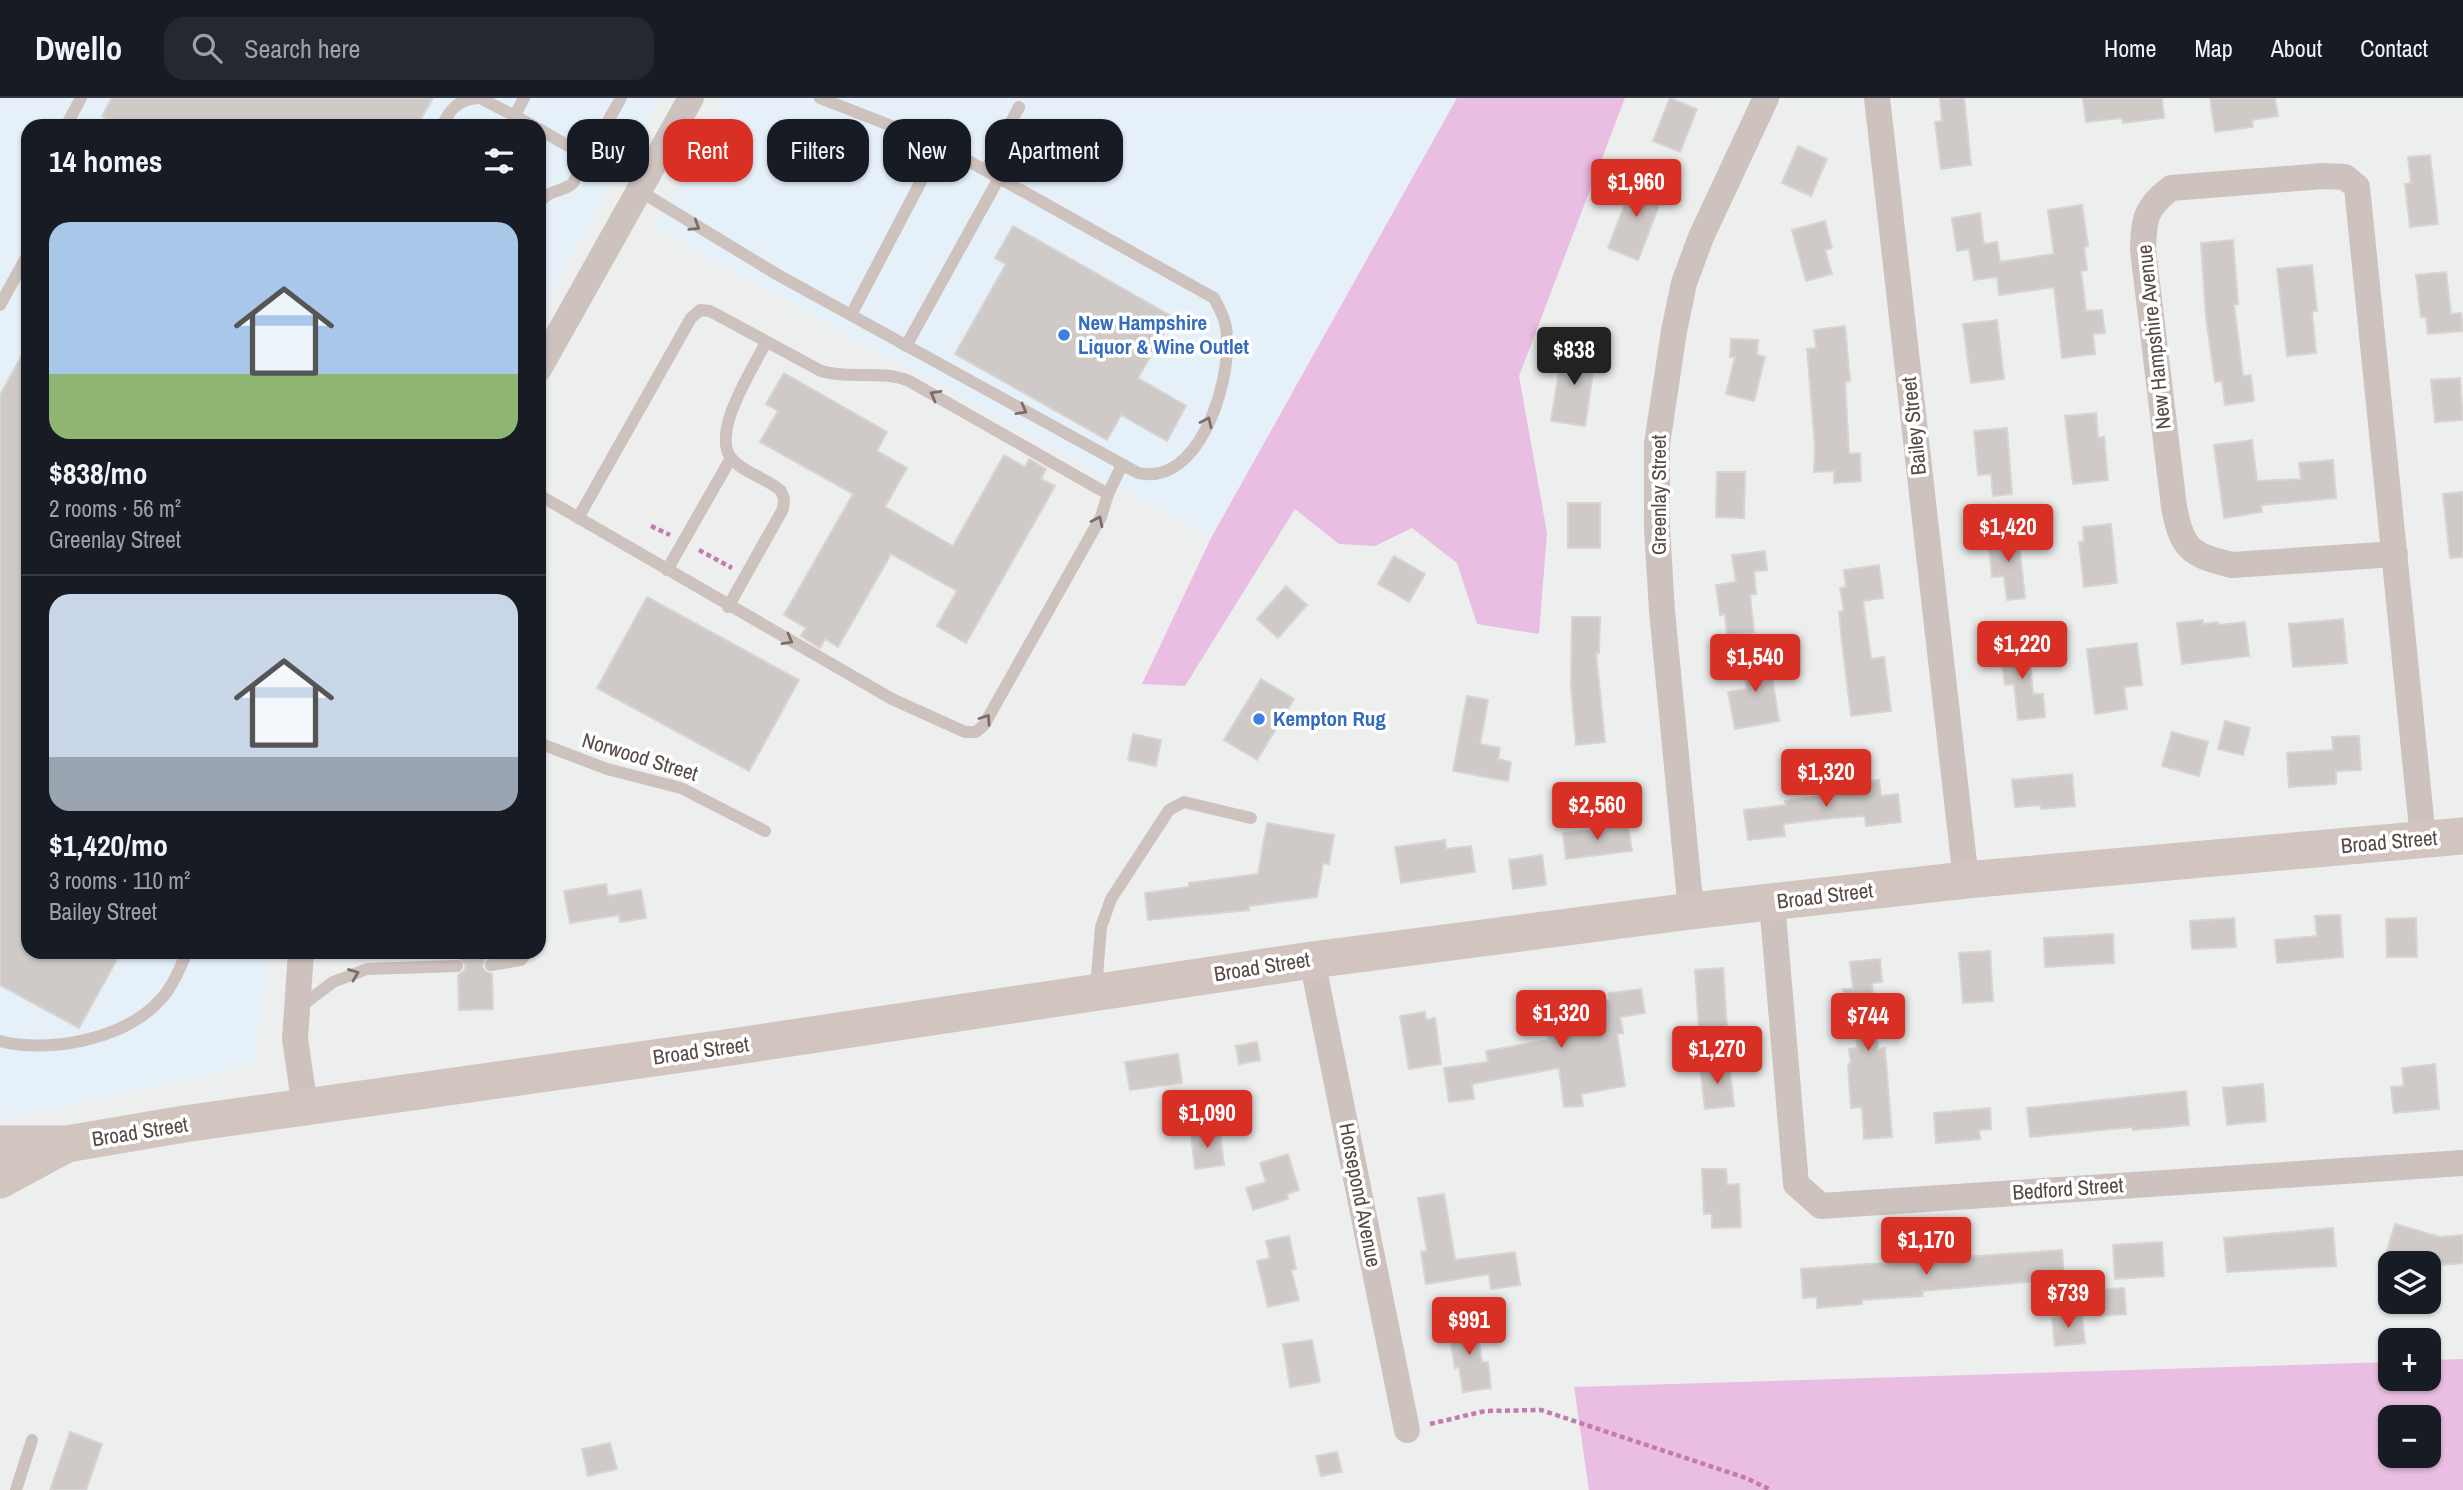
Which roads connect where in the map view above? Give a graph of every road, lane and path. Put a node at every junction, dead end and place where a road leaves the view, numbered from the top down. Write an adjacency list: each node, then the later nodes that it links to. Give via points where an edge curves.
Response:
1 (81, 98): 11 (lane)
2 (479, 98): 10 (lane); 12 (lane, via 456,104)
3 (524, 98): 10 (lane)
4 (621, 98): 14 (lane)
5 (691, 98): 23 (street)
6 (820, 98): 16 (lane)
7 (1766, 98): 50 (street, Greenlay Street, via 1684,283 1657,444 1662,611)
8 (1877, 98): 48 (street, Bailey Street)
9 (1019, 107): 15 (lane)
10 (515, 115): 13 (lane)
11 (70, 119)
12 (446, 119)
13 (522, 119)
14 (610, 119)
15 (1013, 119)
16 (883, 123)
17 (546, 133): 18 (lane)
18 (567, 145)
19 (574, 182): 24 (lane)
20 (921, 182): 27 (lane)
21 (997, 182): 29 (lane)
22 (1006, 182): 32 (lane, one-way to 22, via 1150,476 1165,472 1178,466 1197,443 1217,402 1227,362 1224,317 1214,298)
23 (638, 190): 27 (lane, one-way to 27); 30 (street)
24 (546, 196)
25 (21, 267): 26 (lane)
26 (0, 305)
27 (851, 315): 29 (lane)
28 (766, 342): 31 (lane, via 727,421 726,445); 33 (lane, one-way to 28, via 909,381 886,374 839,376); 35 (lane, via 710,311 699,310)
29 (906, 346): 32 (lane, one-way to 32)
30 (546, 356)
31 (732, 458): 41 (lane); 42 (lane, via 775,485 784,499 783,509)
32 (1122, 465): 33 (lane)
33 (1108, 494): 42 (lane, one-way to 33, via 892,699 952,727 976,732 1101,517)
34 (546, 499): 35 (lane)
35 (578, 518): 41 (lane)
36 (652, 526): 37 (path)
37 (672, 536)
38 (699, 550): 40 (path)
39 (2395, 554): 39 (street, New Hampshire Avenue, via 2357,187 2345,177 2323,176 2171,188 2152,202 2143,250 2180,536 2193,552 2232,565); 47 (street, New Hampshire Avenue)
40 (733, 568)
41 (667, 570): 42 (lane)
42 (729, 607)
43 (546, 746): 45 (lane, Norwood Street, via 607,769 681,788)
44 (1251, 818): 57 (lane, via 1184,802 1169,810 1111,899 1101,927)
45 (765, 831)
46 (2463, 836): 47 (main road, Broad Street)
47 (2423, 838): 48 (main road, Broad Street)
48 (1966, 880): 49 (main road, Broad Street)
49 (1772, 902): 50 (main road, Broad Street); 63 (street, Bedford Street, via 1796,1184 1821,1206)
50 (1691, 911): 54 (main road, Broad Street)
51 (183, 959): 59 (lane, via 162,998 126,1026 33,1048)
52 (301, 959): 58 (street)
53 (522, 959): 55 (lane)
54 (1312, 960): 57 (main road, Broad Street); 65 (street, Horsepond Avenue)
55 (491, 965)
56 (457, 966): 58 (lane, one-way to 56, via 324,988 366,969)
57 (1096, 993): 60 (main road, Broad Street)
58 (297, 1009): 60 (street, via 295,1039)
59 (0, 1041)
60 (305, 1107): 62 (main road, Broad Street)
61 (0, 1144): 62 (main road, Broad Street)
62 (67, 1144): 64 (main road, Broad Street)
63 (2463, 1163)
64 (0, 1180)
65 (1407, 1430): 68 (path, via 1485,1411 1541,1410)
66 (32, 1440): 67 (lane)
67 (16, 1490)
68 (1771, 1490)

